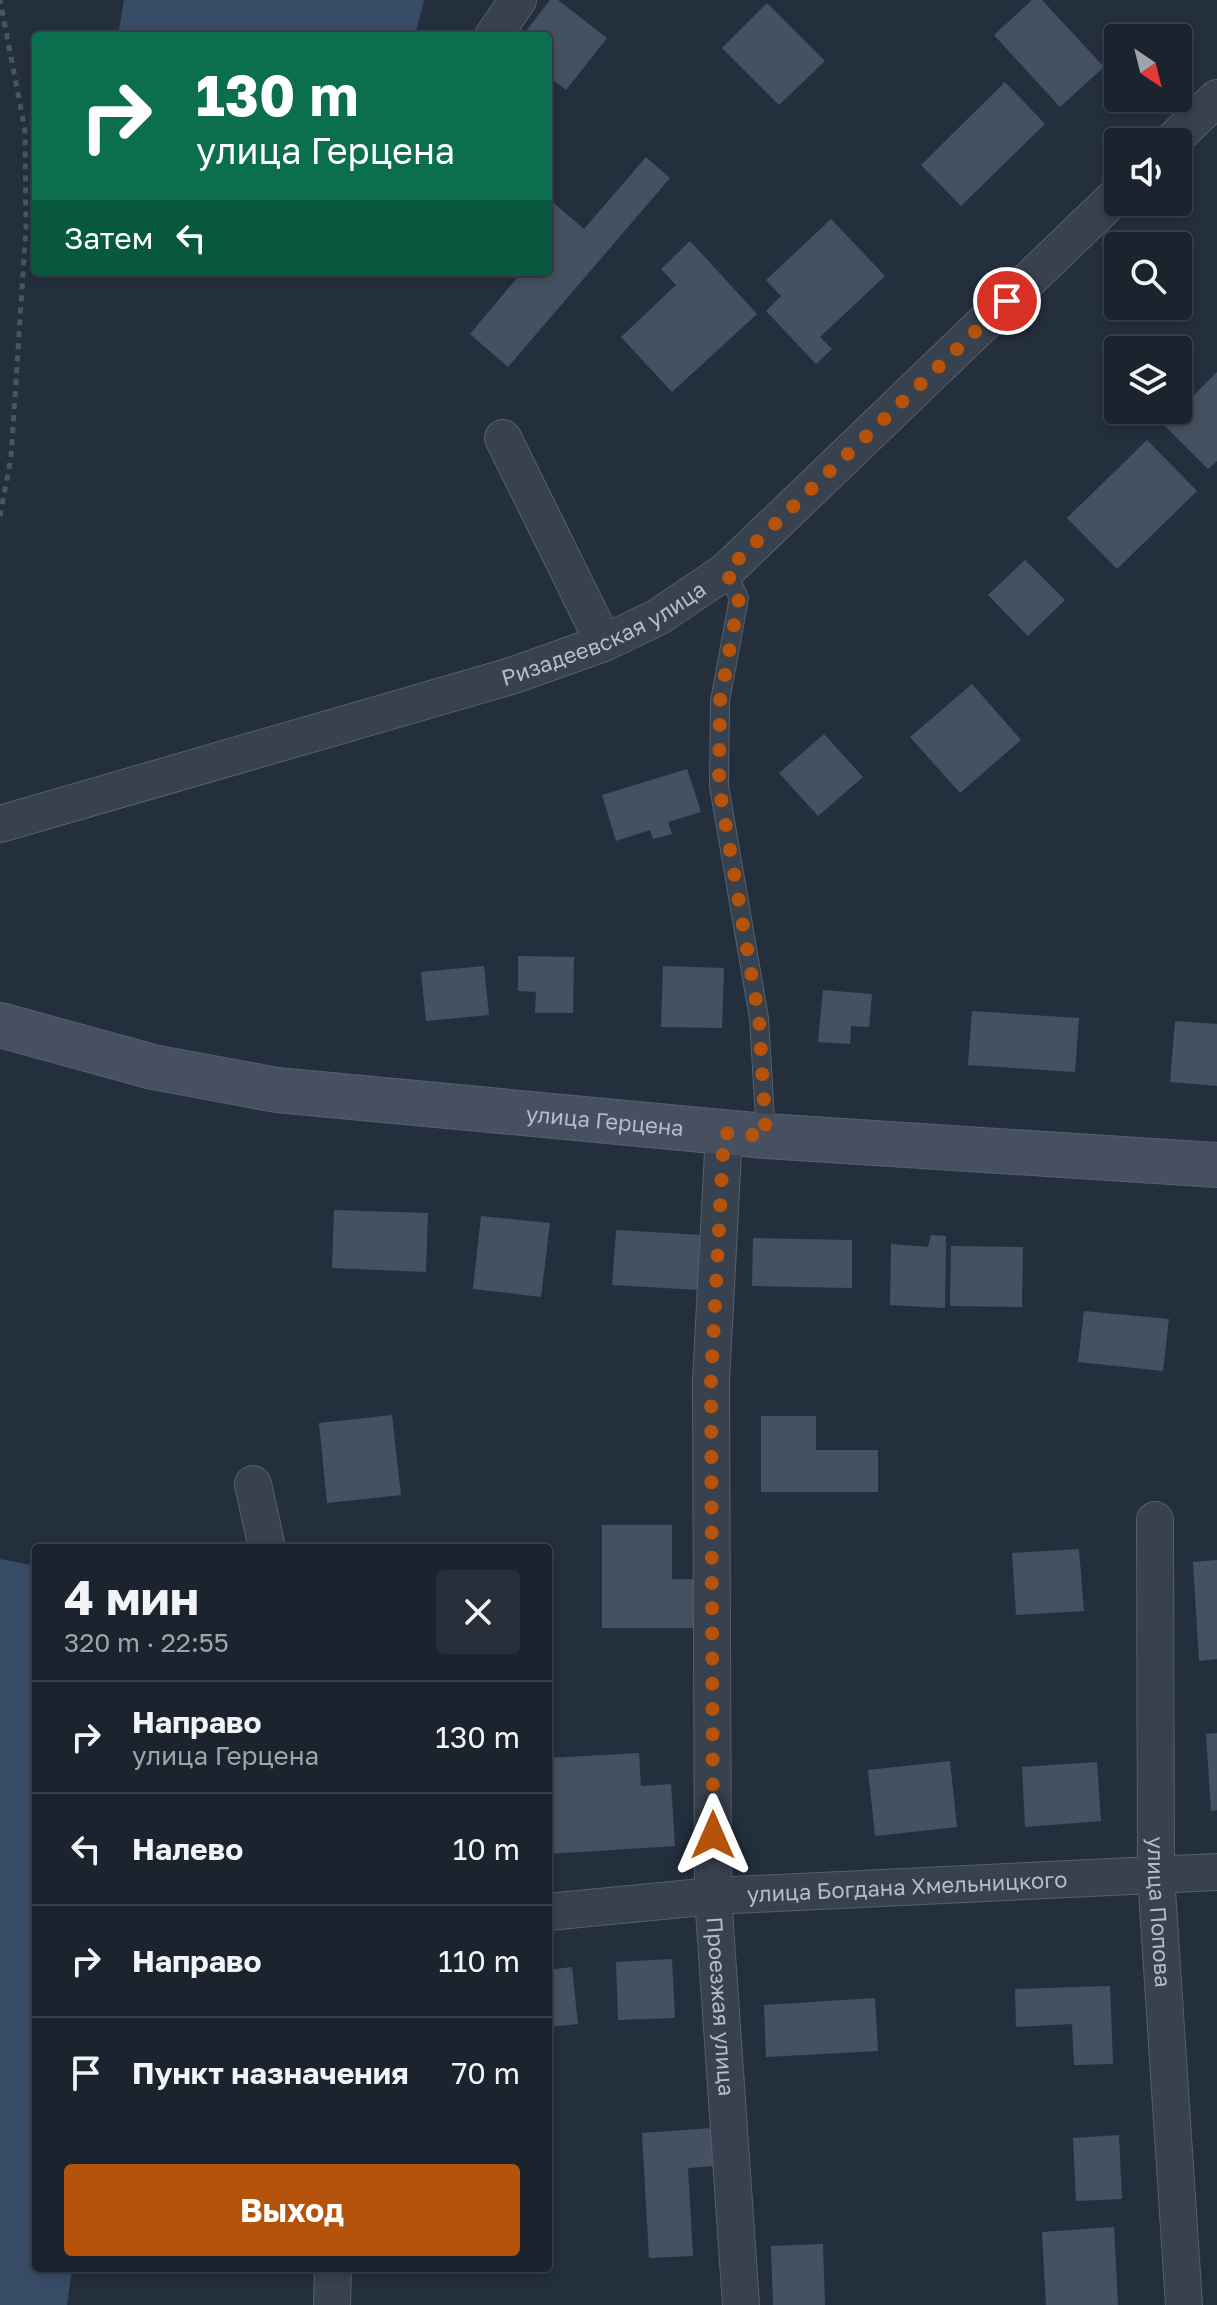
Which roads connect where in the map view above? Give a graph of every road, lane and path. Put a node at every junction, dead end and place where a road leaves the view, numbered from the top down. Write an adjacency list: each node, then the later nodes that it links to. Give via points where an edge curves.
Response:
1 (0, 0): 8 (path, via 25,130 26,228 11,457)
2 (518, 0): 3 (street)
3 (496, 32)
4 (1217, 98): 5 (street)
5 (1186, 128)
6 (1104, 207): 9 (street, Ризадеевская улица)
7 (503, 438): 10 (street)
8 (0, 516)
9 (726, 571): 10 (street, Ризадеевская улица, via 658,617); 13 (lane, via 739,598 720,701 719,786 759,1018)
10 (604, 643): 11 (street, Ризадеевская улица, via 511,676)
11 (0, 824)
12 (0, 1025): 13 (street, улица Герцена, via 153,1067 277,1090)
13 (745, 1134): 14 (street, улица Герцена); 20 (street, Проезжая улица, via 711,1381)
14 (1217, 1165)
15 (253, 1484): 17 (street)
16 (1155, 1520): 19 (street, улица Попова)
17 (266, 1544)
18 (1217, 1872): 19 (street, улица Богдана Хмельницкого)
19 (1156, 1875): 20 (street, улица Богдана Хмельницкого); 25 (street, улица Попова)
20 (713, 1896): 21 (street, улица Богдана Хмельницкого); 24 (street, Проезжая улица)
21 (552, 1912)
22 (333, 2272): 23 (street)
23 (332, 2305)
24 (741, 2305)
25 (1184, 2305)

